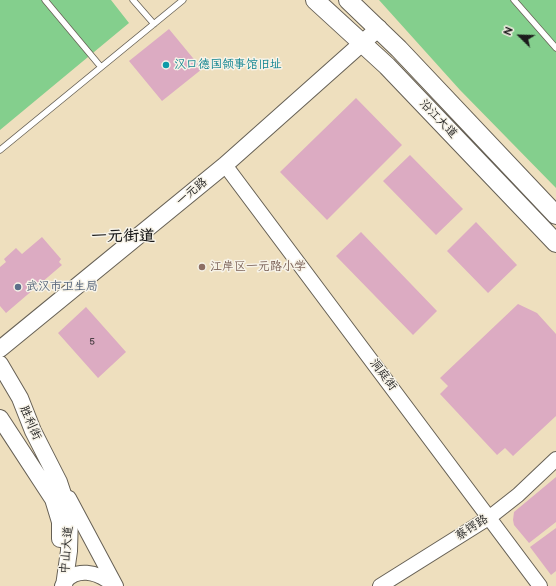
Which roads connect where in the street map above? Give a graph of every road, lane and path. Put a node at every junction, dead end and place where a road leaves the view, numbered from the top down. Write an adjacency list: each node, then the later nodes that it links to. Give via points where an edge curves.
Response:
1 (45, 0): 11 (lane)
2 (133, 0): 7 (lane)
3 (183, 0): 7 (lane)
4 (315, 0): 9 (main road, 沿江大道)
5 (348, 0): 8 (main road, 沿江大道)
6 (514, 0): 10 (lane)
7 (154, 24): 11 (lane)
8 (378, 28): 9 (main road, 一元路); 14 (main road, 沿江大道)
9 (362, 44): 13 (main road, 一元路); 15 (main road, 沿江大道, via 387,66)
10 (556, 48)
11 (101, 67): 12 (lane)
12 (0, 150)
13 (225, 165): 16 (main road, 一元路); 23 (street, 洞庭街)
14 (556, 214)
15 (556, 243)
16 (0, 350)
17 (0, 364): 20 (main road, 胜利街, via 20,398 33,430)
18 (0, 418): 21 (main road, 胜利街)
19 (556, 459): 23 (street, 蔡锷路)
20 (60, 482): 22 (main road, 胜利街); 25 (street, 胜利街)
21 (53, 499): 24 (main road, 中山大道, via 60,522)
22 (70, 515): 24 (main road, 中山大道, via 69,551)
23 (490, 517): 26 (street, 蔡锷路); 27 (street, 洞庭街)
24 (62, 585): 25 (street, via 70,577 82,572 103,576)
25 (115, 586)
26 (380, 586)
27 (540, 586)

